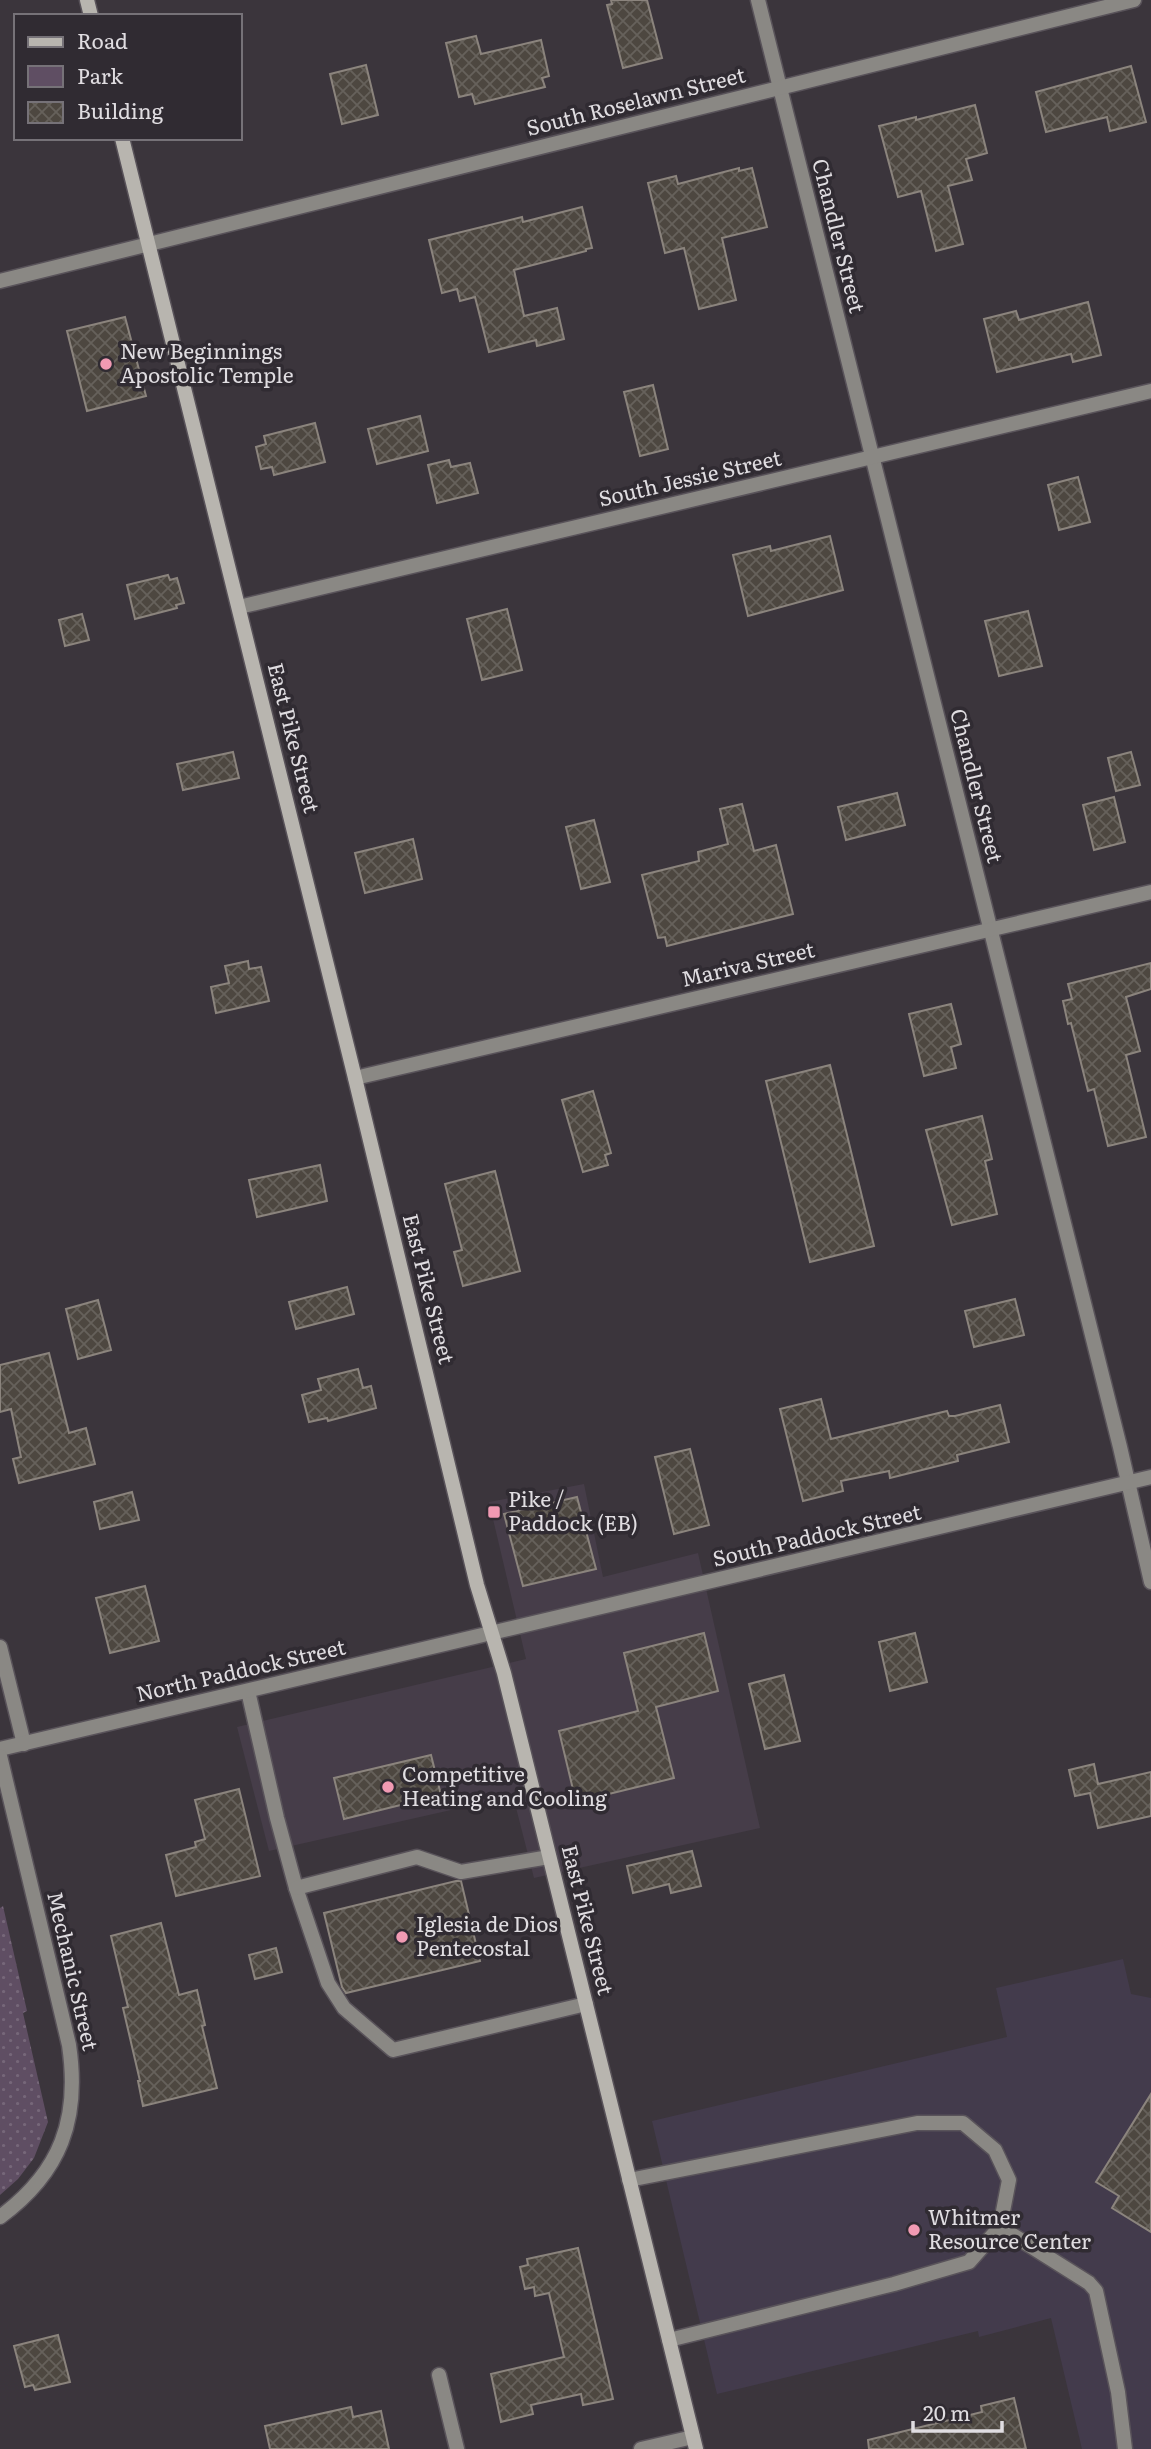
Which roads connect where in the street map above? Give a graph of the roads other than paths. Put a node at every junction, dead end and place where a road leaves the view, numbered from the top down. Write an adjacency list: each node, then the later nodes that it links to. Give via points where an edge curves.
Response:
1 (758, 0): 3 (street, Chandler Street)
2 (1134, 0): 3 (street, South Roselawn Street)
3 (780, 88): 5 (street, South Roselawn Street); 8 (street, Chandler Street)
4 (122, 140): 5 (street, East Pike Street)
5 (148, 244): 6 (street, South Roselawn Street); 9 (street, East Pike Street)
6 (0, 281)
7 (1151, 391): 8 (street, South Jessie Street)
8 (872, 458): 9 (street, South Jessie Street); 11 (street, Chandler Street)
9 (239, 607): 12 (street, East Pike Street)
10 (1151, 892): 11 (street, Mariva Street)
11 (991, 930): 12 (street, Mariva Street); 14 (street, Chandler Street)
12 (355, 1078): 16 (street, East Pike Street)
13 (1151, 1477): 14 (street, South Paddock Street)
14 (1128, 1483): 15 (street, Chandler Street); 16 (street, South Paddock Street)
15 (1151, 1583)
16 (492, 1634): 18 (street, North Paddock Street); 22 (street, East Pike Street)
17 (0, 1647): 19 (street)
18 (248, 1691): 19 (street, North Paddock Street); 23 (street)
19 (24, 1744): 20 (street, North Paddock Street)
20 (0, 1749)
21 (0, 1756): 26 (street, Mechanic Street, via 69,2045 73,2094 52,2163 25,2197)
22 (549, 1857): 23 (street, via 461,1871 417,1857); 24 (street, East Pike Street)
23 (296, 1888): 24 (street, via 328,1983 345,2008 393,2050)
24 (586, 2004): 25 (street, East Pike Street)
25 (629, 2180): 27 (street, via 917,2123 962,2123 995,2150 1009,2180); 28 (street, East Pike Street)
26 (0, 2217)
27 (1000, 2227): 28 (street, via 970,2262); 33 (street, via 1096,2291)
28 (669, 2340): 30 (street, East Pike Street)
29 (439, 2375): 31 (street)
30 (694, 2443): 32 (street)
31 (457, 2449)
32 (641, 2449)
33 (1125, 2449)

